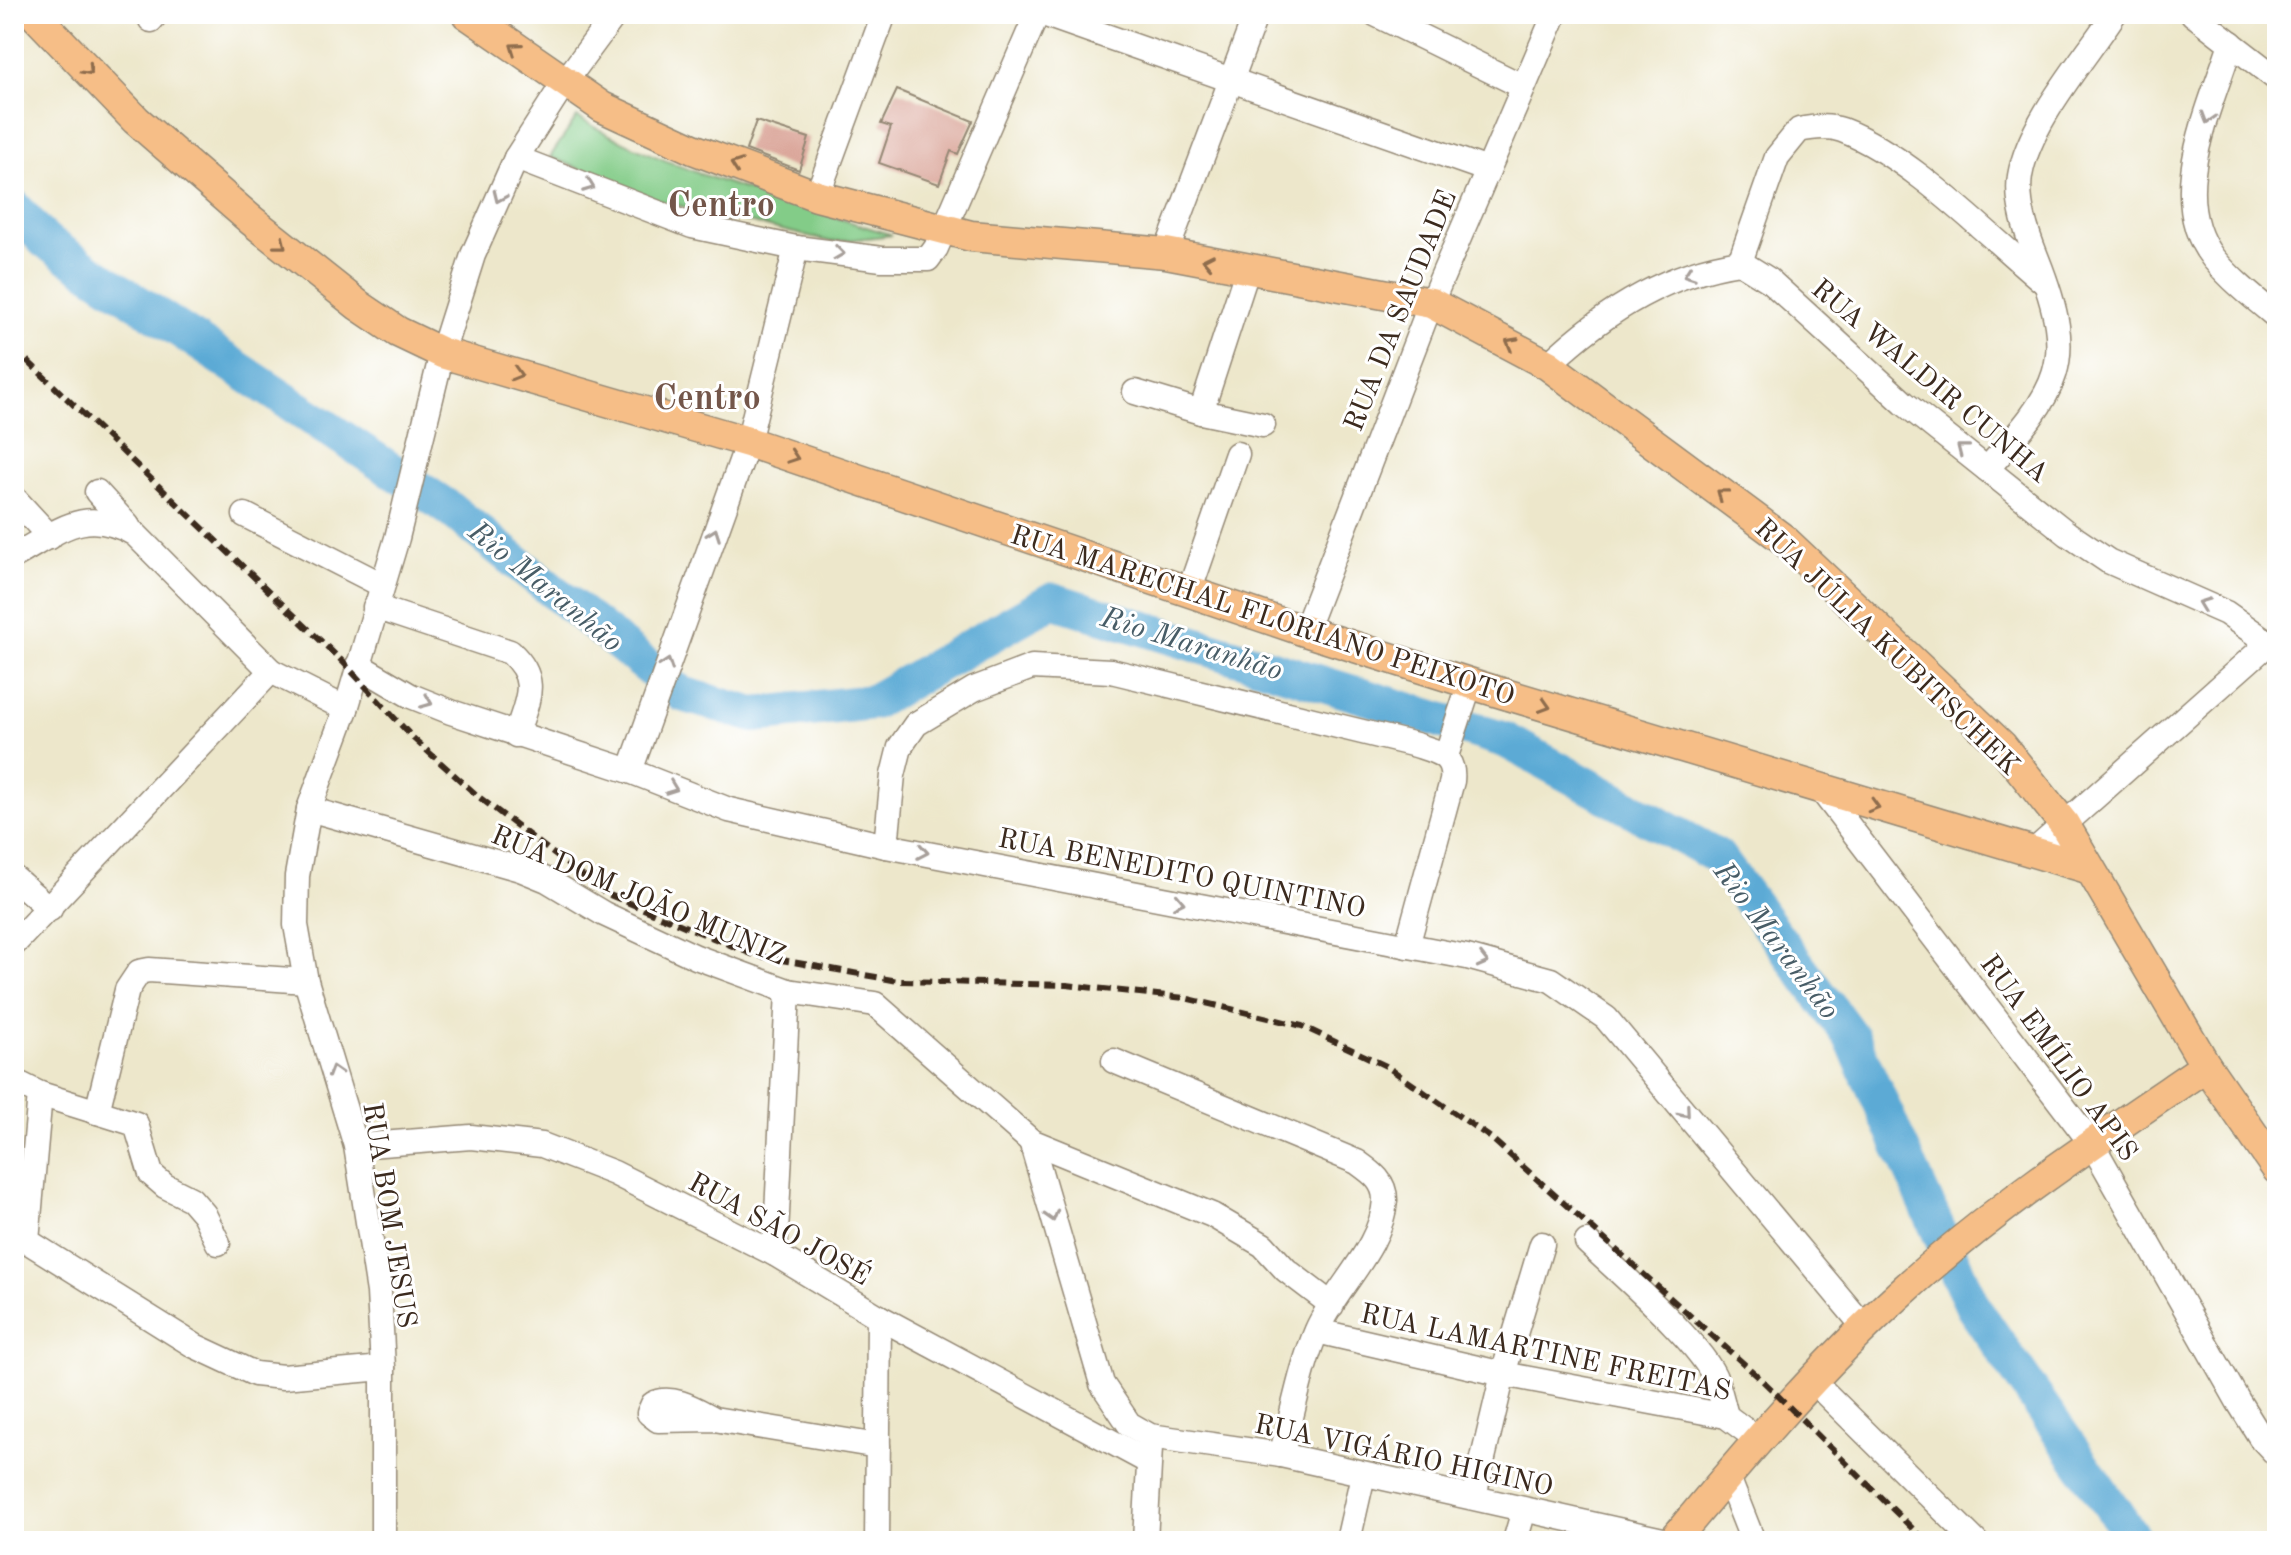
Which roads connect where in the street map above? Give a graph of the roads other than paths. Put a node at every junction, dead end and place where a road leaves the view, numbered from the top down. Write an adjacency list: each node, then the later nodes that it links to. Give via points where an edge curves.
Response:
1 (34, 14): 28 (main road, RUA MARECHAL FLORIANO PEIXOTO, one-way to 28, via 136,120 251,220 358,305)
2 (467, 14): 15 (main road, RUA JÚLIA KUBITSCHEK, one-way to 2)
3 (615, 14): 15 (street, RUA BOM JESUS)
4 (884, 14): 19 (street)
5 (1037, 14): 20 (street)
6 (1043, 14): 13 (street)
7 (1256, 14): 13 (street)
8 (1375, 14): 16 (street)
9 (1555, 14): 16 (street, RUA DA SAUDADE)
10 (2114, 14): 25 (street, via 2041,124 2020,178 2028,236)
11 (2193, 14): 12 (street)
12 (2231, 43): 14 (street); 27 (street, one-way to 27, via 2199,145 2193,216 2211,256)
13 (1231, 79): 18 (street); 22 (street)
14 (2277, 79)
15 (564, 83): 17 (street, RUA BOM JESUS); 19 (main road, RUA JÚLIA KUBITSCHEK, one-way to 15, via 693,149 602,107)
16 (1522, 86): 18 (street, RUA DA SAUDADE)
17 (516, 158): 21 (street, one-way to 21, via 692,226); 28 (street, RUA BOM JESUS, one-way to 28, via 473,255)
18 (1488, 170): 26 (street, RUA DA SAUDADE)
19 (817, 196): 20 (main road, RUA JÚLIA KUBITSCHEK)
20 (957, 233): 21 (street, one-way to 20, via 919,261); 22 (main road, RUA JÚLIA KUBITSCHEK)
21 (796, 248): 33 (street)
22 (1166, 253): 24 (main road, RUA JÚLIA KUBITSCHEK, one-way to 22)
23 (1740, 262): 25 (street, via 1777,157 1799,130 1818,127 1841,130 1902,164); 29 (street, one-way to 29, via 1694,272 1644,292 1586,331); 35 (street, RUA WALDIR CUNHA, one-way to 23, via 1904,403 1769,280)
24 (1248, 268): 26 (main road, RUA JÚLIA KUBITSCHEK); 31 (street)
25 (2047, 286): 35 (street, via 2057,320 2055,375 2046,398)
26 (1431, 303): 29 (main road, RUA JÚLIA KUBITSCHEK, one-way to 26); 44 (street, RUA DA SAUDADE)
27 (2277, 317)
28 (442, 353): 33 (main road, RUA MARECHAL FLORIANO PEIXOTO, one-way to 33); 43 (street, RUA BOM JESUS)
29 (1548, 365): 55 (main road, RUA JÚLIA KUBITSCHEK, one-way to 29, via 2002,746 1783,539)
30 (1135, 392): 31 (street)
31 (1201, 412): 32 (street)
32 (1263, 425)
33 (748, 442): 42 (main road, RUA MARECHAL FLORIANO PEIXOTO, one-way to 42); 52 (street, one-way to 33)
34 (1237, 454): 42 (street)
35 (1987, 469): 45 (street, RUA WALDIR CUNHA, one-way to 35, via 2226,613 2108,561)
36 (97, 492): 39 (street)
37 (14, 498): 40 (street)
38 (245, 515): 43 (street)
39 (135, 534): 40 (street, via 101,519 77,523); 47 (street)
40 (50, 537): 41 (street)
41 (14, 556)
42 (1189, 592): 44 (main road, RUA MARECHAL FLORIANO PEIXOTO)
43 (379, 596): 46 (street, RUA BOM JESUS); 50 (street, via 510,652 527,666 530,690)
44 (1305, 631): 48 (main road, RUA MARECHAL FLORIANO PEIXOTO)
45 (2274, 645): 55 (street)
46 (358, 665): 49 (street, RUA BOM JESUS); 50 (street, RUA BENEDITO QUINTINO, one-way to 50, via 411,696)
47 (271, 671): 49 (street); 60 (street)
48 (1467, 692): 51 (street); 53 (main road, RUA MARECHAL FLORIANO PEIXOTO, one-way to 53)
49 (346, 709): 54 (street, RUA BOM JESUS)
50 (516, 735): 52 (street, RUA BENEDITO QUINTINO)
51 (1450, 745): 56 (street, via 1416,745 1111,671 1032,667 974,689 916,724 900,747 893,775); 62 (street, via 1452,781)
52 (630, 771): 56 (street, RUA BENEDITO QUINTINO, one-way to 56, via 729,810)
53 (1822, 791): 57 (main road, RUA MARECHAL FLORIANO PEIXOTO, one-way to 57); 71 (street, RUA EMÍLIO APIS)
54 (309, 809): 63 (street, RUA BOM JESUS, via 297,876 296,925); 64 (street, RUA DOM JOÃO MUNIZ, via 520,869 696,957)
55 (2064, 824): 57 (street); 58 (main road, RUA JÚLIA KUBITSCHEK)
56 (886, 846): 62 (street, RUA BENEDITO QUINTINO, one-way to 62)
57 (2033, 852): 58 (main road, RUA MARECHAL FLORIANO PEIXOTO)
58 (2087, 868): 66 (main road, RUA JÚLIA KUBITSCHEK)
59 (14, 878): 60 (street)
60 (50, 909): 61 (street)
61 (14, 944)
62 (1407, 946): 81 (street, RUA BENEDITO QUINTINO, one-way to 81, via 1551,980 1606,1018)
63 (306, 981): 69 (street, via 139,972 127,990); 72 (street, RUA BOM JESUS, one-way to 63)
64 (788, 991): 70 (street, RUA DOM JOÃO MUNIZ, via 857,999 885,1010); 78 (street)
65 (1114, 1061): 79 (street, via 1373,1173 1384,1190 1383,1211)
66 (2206, 1066): 71 (main road); 73 (main road, RUA JÚLIA KUBITSCHEK)
67 (14, 1081): 68 (street)
68 (40, 1094): 69 (street); 77 (street)
69 (97, 1112): 75 (street, via 136,1124 151,1174 191,1199)
70 (1031, 1141): 79 (street, RUA DOM JOÃO MUNIZ, via 1212,1215 1263,1245); 88 (street, RUA VIGÁRIO HIGINO, one-way to 88, via 1102,1384 1129,1424)
71 (2092, 1144): 81 (main road, via 2014,1199); 92 (street, RUA EMÍLIO APIS, via 2238,1401)
72 (356, 1146): 78 (street, RUA SÃO JOSÉ, via 471,1137 542,1145 614,1173); 83 (street, RUA BOM JESUS, via 379,1292)
73 (2277, 1169)
74 (1587, 1242): 86 (street, via 1701,1357 1715,1377)
75 (218, 1243)
76 (1542, 1244): 84 (street)
77 (20, 1245): 83 (street, via 195,1346 255,1374 283,1377)
78 (775, 1254): 80 (street, RUA SÃO JOSÉ)
79 (1332, 1305): 82 (street)
80 (879, 1317): 90 (street); 93 (street, RUA SÃO JOSÉ)
81 (1865, 1328): 85 (main road)
82 (1317, 1331): 84 (street, RUA LAMARTINE FREITAS); 91 (street)
83 (383, 1368): 98 (street, RUA BOM JESUS)
84 (1503, 1374): 86 (street, RUA LAMARTINE FREITAS); 96 (street)
85 (1813, 1381): 89 (main road); 105 (street)
86 (1726, 1416): 89 (street, RUA LAMARTINE FREITAS)
87 (714, 1419): 90 (street)
88 (1150, 1436): 91 (street, RUA VIGÁRIO HIGINO); 93 (street)
89 (1757, 1439): 95 (main road)
90 (878, 1446): 99 (street)
91 (1281, 1455): 94 (street, RUA VIGÁRIO HIGINO)
92 (2277, 1455)
93 (1149, 1462): 100 (street)
94 (1363, 1475): 96 (street, RUA VIGÁRIO HIGINO); 101 (street)
95 (1727, 1475): 103 (main road); 104 (street)
96 (1474, 1496): 97 (street, RUA VIGÁRIO HIGINO)
97 (1524, 1510): 102 (street); 103 (street, RUA VIGÁRIO HIGINO)
98 (383, 1541)
99 (877, 1541)
100 (1145, 1541)
101 (1348, 1541)
102 (1515, 1541)
103 (1670, 1541)
104 (1753, 1541)
105 (1975, 1541)

